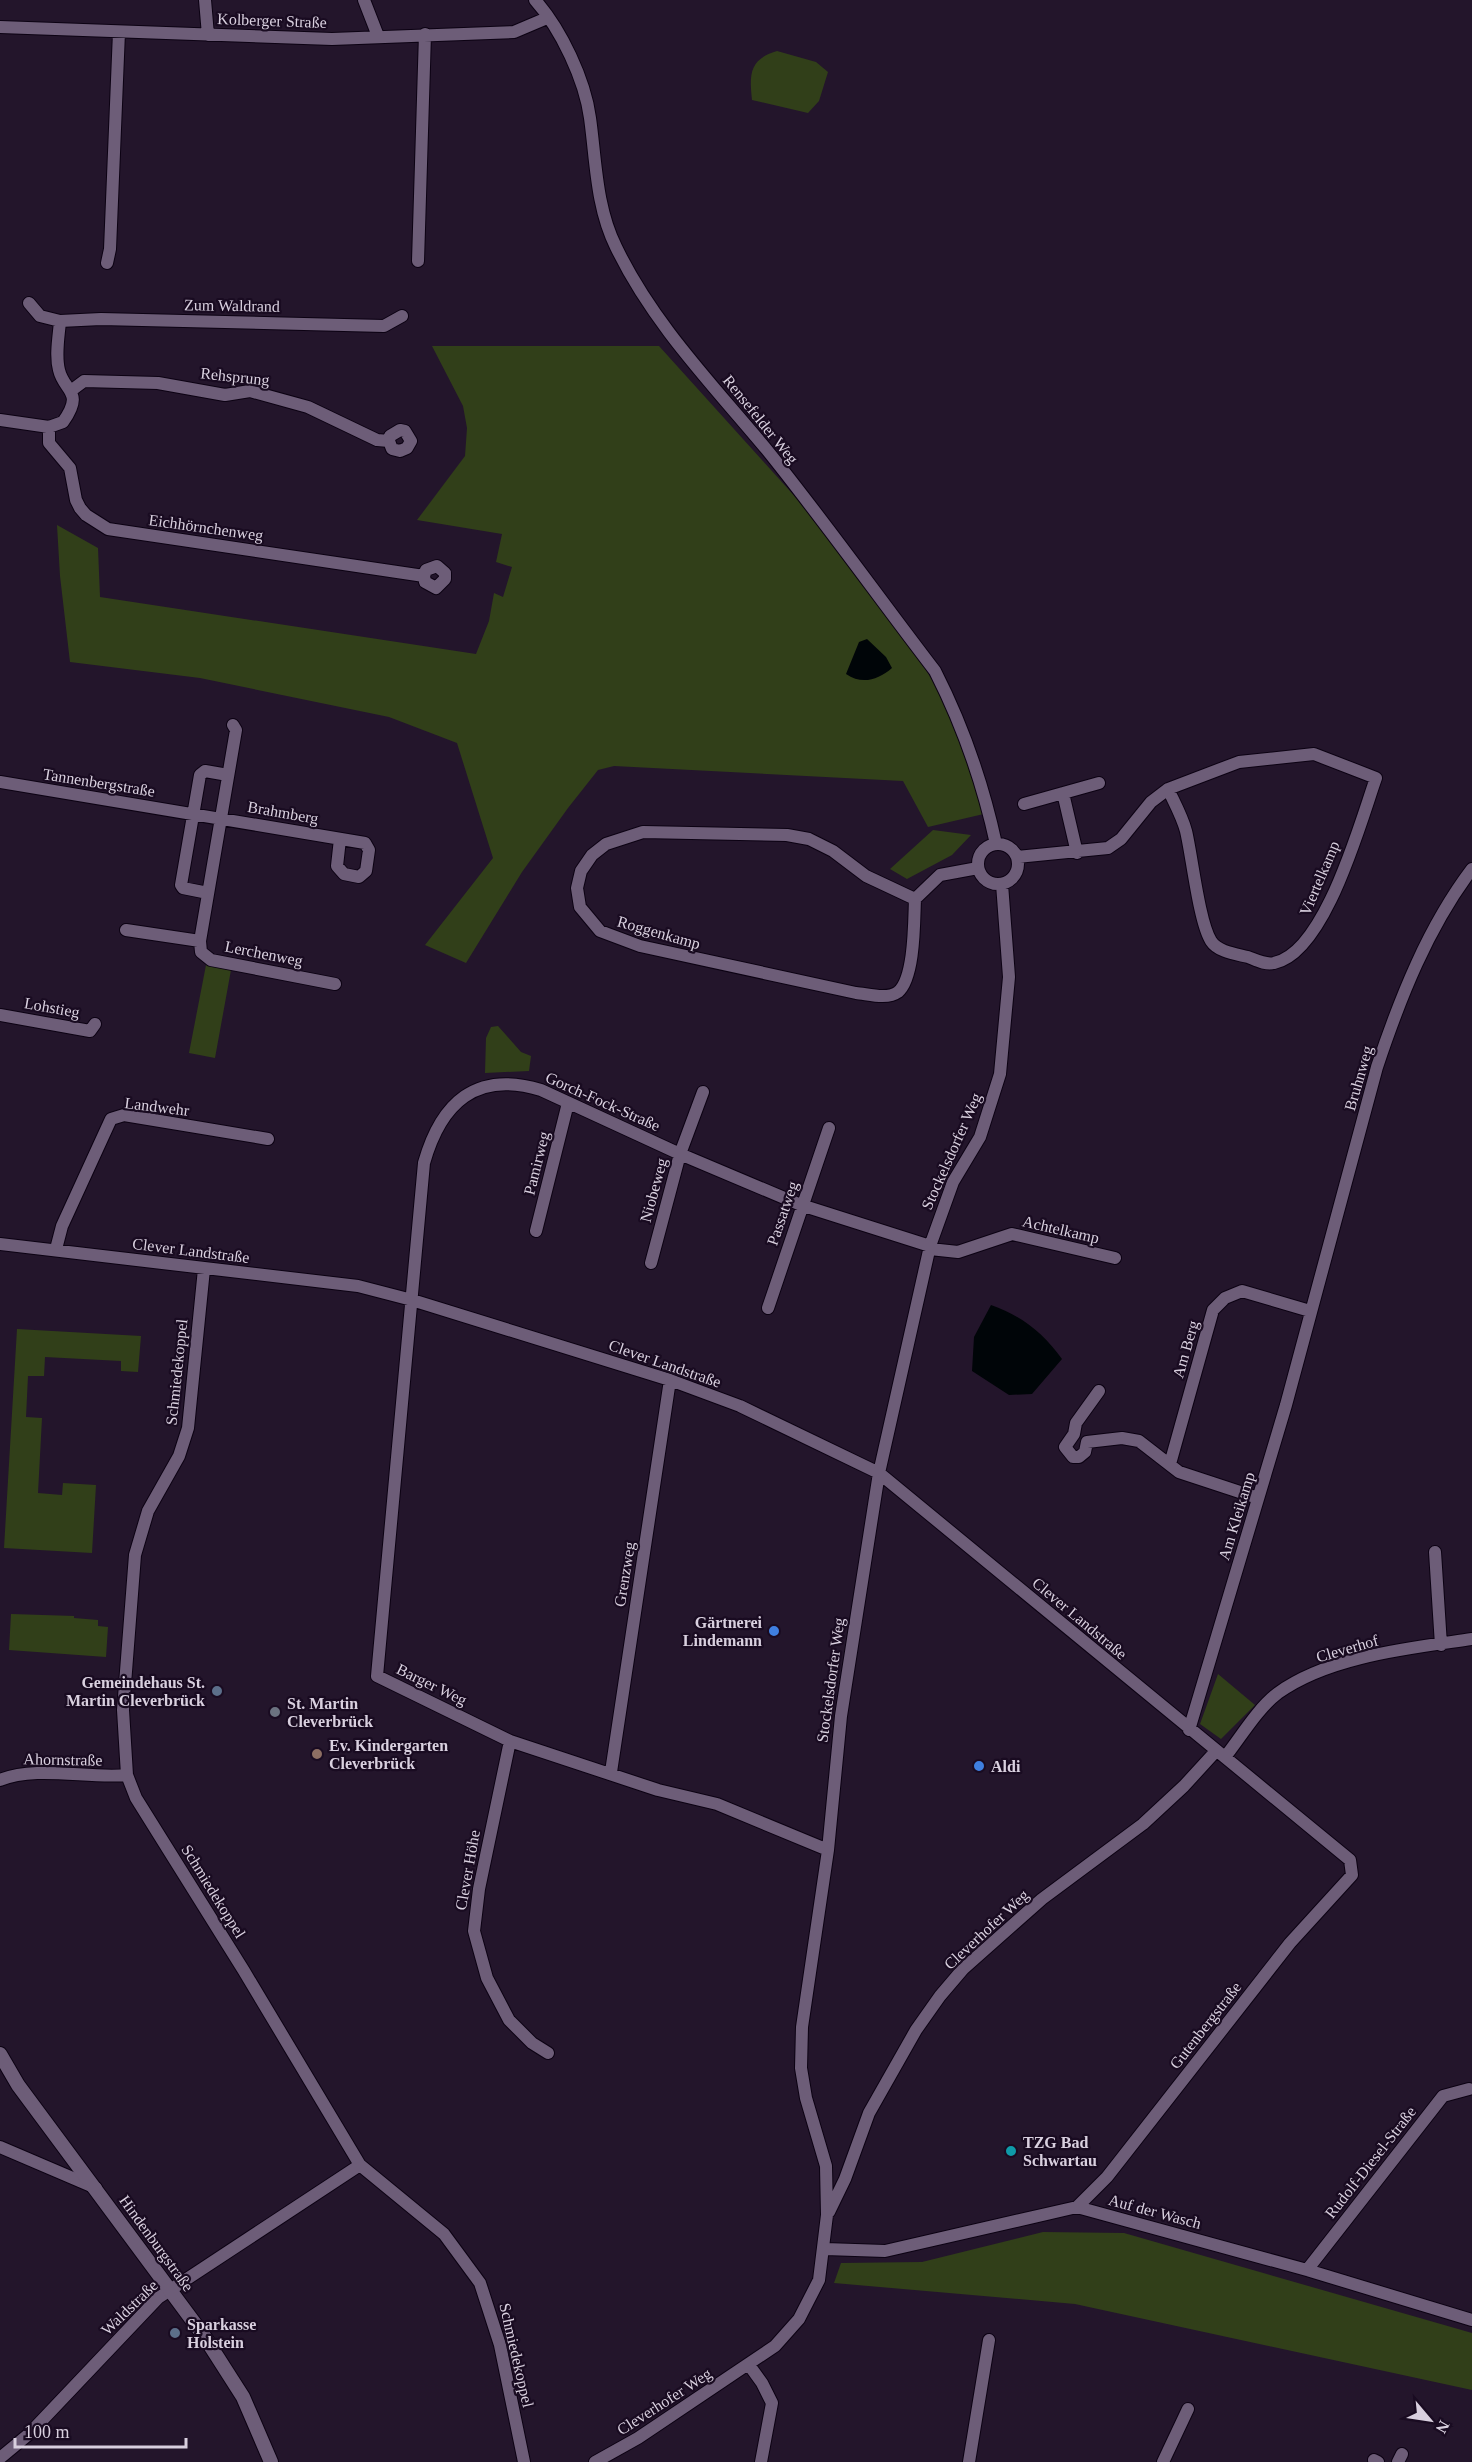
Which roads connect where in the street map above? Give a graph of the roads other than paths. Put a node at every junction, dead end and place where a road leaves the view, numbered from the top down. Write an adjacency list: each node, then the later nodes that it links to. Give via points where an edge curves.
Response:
1 (205, 0): 7 (street)
2 (364, 0): 9 (street)
3 (535, 0): 4 (street, Rensefelder Weg)
4 (547, 18): 8 (street, Kolberger Straße, via 514,32); 30 (street, Rensefelder Weg, via 575,66 583,90 601,205 615,247 670,336 768,452 935,671 985,793)
5 (0, 27): 6 (street, Kolberger Straße)
6 (119, 32): 7 (street, Kolberger Straße); 11 (street)
7 (208, 34): 9 (street, Kolberger Straße, via 332,39)
8 (425, 34): 9 (street, Kolberger Straße); 10 (street)
9 (378, 36)
10 (418, 261)
11 (107, 263)
12 (28, 303): 14 (street, Zum Waldrand, via 40,316)
13 (402, 316): 14 (street, Zum Waldrand, via 384,326)
14 (60, 321): 15 (street, via 59,370)
15 (72, 390): 17 (street, via 68,414 63,422); 18 (street, Rehsprung, via 84,381 158,383 225,395 250,391 308,407 377,440)
16 (0, 420): 17 (street)
17 (50, 426): 19 (street, Eichhörnchenweg, via 49,443 70,468 80,508 108,529)
18 (389, 441)
19 (424, 576)
20 (233, 725): 21 (street, via 236,730)
21 (228, 775): 27 (street, via 205,771 200,775); 28 (street)
22 (0, 782): 27 (street, Tannenbergstraße)
23 (1099, 783): 25 (street)
24 (1168, 789): 24 (street, Viertelkamp, via 1239,762 1314,754 1376,778 1329,904 1307,943 1275,963 1216,947 1210,939 1185,828); 31 (street, Viertelkamp, via 1108,848)
25 (1063, 793): 26 (street); 31 (street)
26 (1024, 804)
27 (193, 814): 28 (street, Tannenbergstraße); 36 (street, via 181,885)
28 (220, 818): 29 (street, Brahmberg); 36 (street)
29 (340, 839)
30 (996, 844): 32 (street, via 1005,845); 33 (street, via 980,855)
31 (1077, 852): 32 (street, Viertelkamp)
32 (1017, 857): 35 (street, via 1014,877)
33 (978, 868): 35 (street, via 984,879); 37 (street, via 940,875)
34 (1472, 869): 58 (street, Bruhnweg, via 1436,921 1389,1031)
35 (1002, 884): 51 (street, Stockelsdorfer Weg, via 1009,977 1000,1074 980,1137 953,1182)
36 (208, 893): 39 (street)
37 (915, 899): 37 (street, Roggenkamp, via 866,876 833,851 809,839 733,833 643,832 606,844 592,855 577,888 580,907 600,932 640,946 856,993 886,996 898,992 907,977)
38 (126, 930): 39 (street)
39 (200, 941): 40 (street, Lerchenweg, via 201,952 211,960)
40 (335, 984)
41 (0, 1015): 42 (street, Lohstieg, via 90,1031)
42 (95, 1024)
43 (703, 1092): 47 (street, Niobeweg)
44 (568, 1103): 47 (street, Gorch-Fock-Straße); 49 (street, Pamirweg); 56 (street, Gorch-Fock-Straße, via 518,1083 473,1090 451,1106 432,1135 424,1163)
45 (829, 1128): 48 (street, Passatweg)
46 (268, 1139): 52 (street, Landwehr, via 124,1115 111,1119 62,1226)
47 (680, 1154): 48 (street, Gorch-Fock-Straße); 54 (street, Niobeweg)
48 (801, 1205): 51 (street, Gorch-Fock-Straße); 57 (street, Passatweg)
49 (536, 1232)
50 (0, 1244): 52 (street, Clever Landstraße)
51 (930, 1248): 53 (street, Achtelkamp, via 958,1252 1012,1234); 64 (street, Stockelsdorfer Weg)
52 (56, 1249): 55 (street, Clever Landstraße)
53 (1115, 1258)
54 (651, 1263)
55 (204, 1269): 56 (street, Clever Landstraße, via 358,1286); 73 (street, Schmiedekoppel, via 188,1428 179,1456 148,1511 135,1555 123,1710)
56 (412, 1300): 59 (street, Clever Landstraße); 70 (street, Barger Weg, via 377,1676)
57 (768, 1308)
58 (1310, 1311): 63 (street, Am Berg, via 1242,1291 1225,1298 1213,1310); 65 (street, Am Kleikamp)
59 (670, 1380): 64 (street, Clever Landstraße, via 740,1406); 72 (street, Grenzweg)
60 (1099, 1391): 61 (street, via 1076,1424)
61 (1074, 1434): 62 (street); 62 (street, via 1065,1448 1073,1457 1085,1452)
62 (1087, 1442): 63 (street, via 1122,1438 1138,1441)
63 (1170, 1464): 65 (street, via 1179,1472)
64 (879, 1473): 69 (street, Clever Landstraße); 75 (street, Stockelsdorfer Weg, via 841,1716)
65 (1258, 1498): 69 (street, Am Kleikamp)
66 (1436, 1552): 68 (street)
67 (1472, 1639): 68 (street, Cleverhof)
68 (1441, 1645): 71 (street, Cleverhof, via 1381,1653 1324,1669 1278,1693)
69 (1189, 1730): 71 (street, Clever Landstraße)
70 (510, 1741): 72 (street, Barger Weg); 76 (street, Clever Höhe, via 478,1889 474,1931 488,1977 509,2020 532,2043)
71 (1220, 1754): 82 (street, Gutenbergstraße, via 1350,1860 1352,1875 1290,1943 1107,2177); 83 (street, Cleverhofer Weg, via 1143,1824 1042,1899 963,1969 916,2030 869,2113)
72 (611, 1772): 75 (street, Barger Weg, via 658,1790 717,1804)
73 (127, 1775): 74 (street, Ahornstraße, via 26,1773); 80 (street, Schmiedekoppel, via 136,1798)
74 (0, 1780)
75 (828, 1850): 83 (street, Stockelsdorfer Weg, via 802,2027 801,2068 826,2166)
76 (549, 2052)
77 (0, 2054): 81 (street, Hindenburgstraße, via 18,2085)
78 (1469, 2089): 85 (street, Rudolf-Diesel-Straße, via 1443,2096)
79 (0, 2147): 81 (street)
80 (360, 2165): 86 (street, Waldstraße); 93 (street, Schmiedekoppel, via 444,2234 480,2283 500,2345)
81 (96, 2188): 86 (street, Hindenburgstraße)
82 (1077, 2207): 84 (street, Auf der Wasch, via 885,2251); 85 (street, Auf der Wasch)
83 (827, 2215): 84 (street, Stockelsdorfer Weg)
84 (825, 2249): 89 (street, Stockelsdorfer Weg, via 819,2280 799,2319 775,2346)
85 (1307, 2270): 87 (street, Auf der Wasch)
86 (171, 2289): 91 (street, Waldstraße, via 29,2434); 92 (street, Hindenburgstraße, via 243,2397)
87 (1472, 2320)
88 (988, 2340): 96 (street)
89 (749, 2365): 94 (street, Cleverhofer Weg); 95 (street, via 772,2403)
90 (1188, 2409): 97 (street)
91 (0, 2458)
92 (271, 2462)
93 (524, 2462)
94 (595, 2462)
95 (760, 2462)
96 (969, 2462)
97 (1163, 2462)

